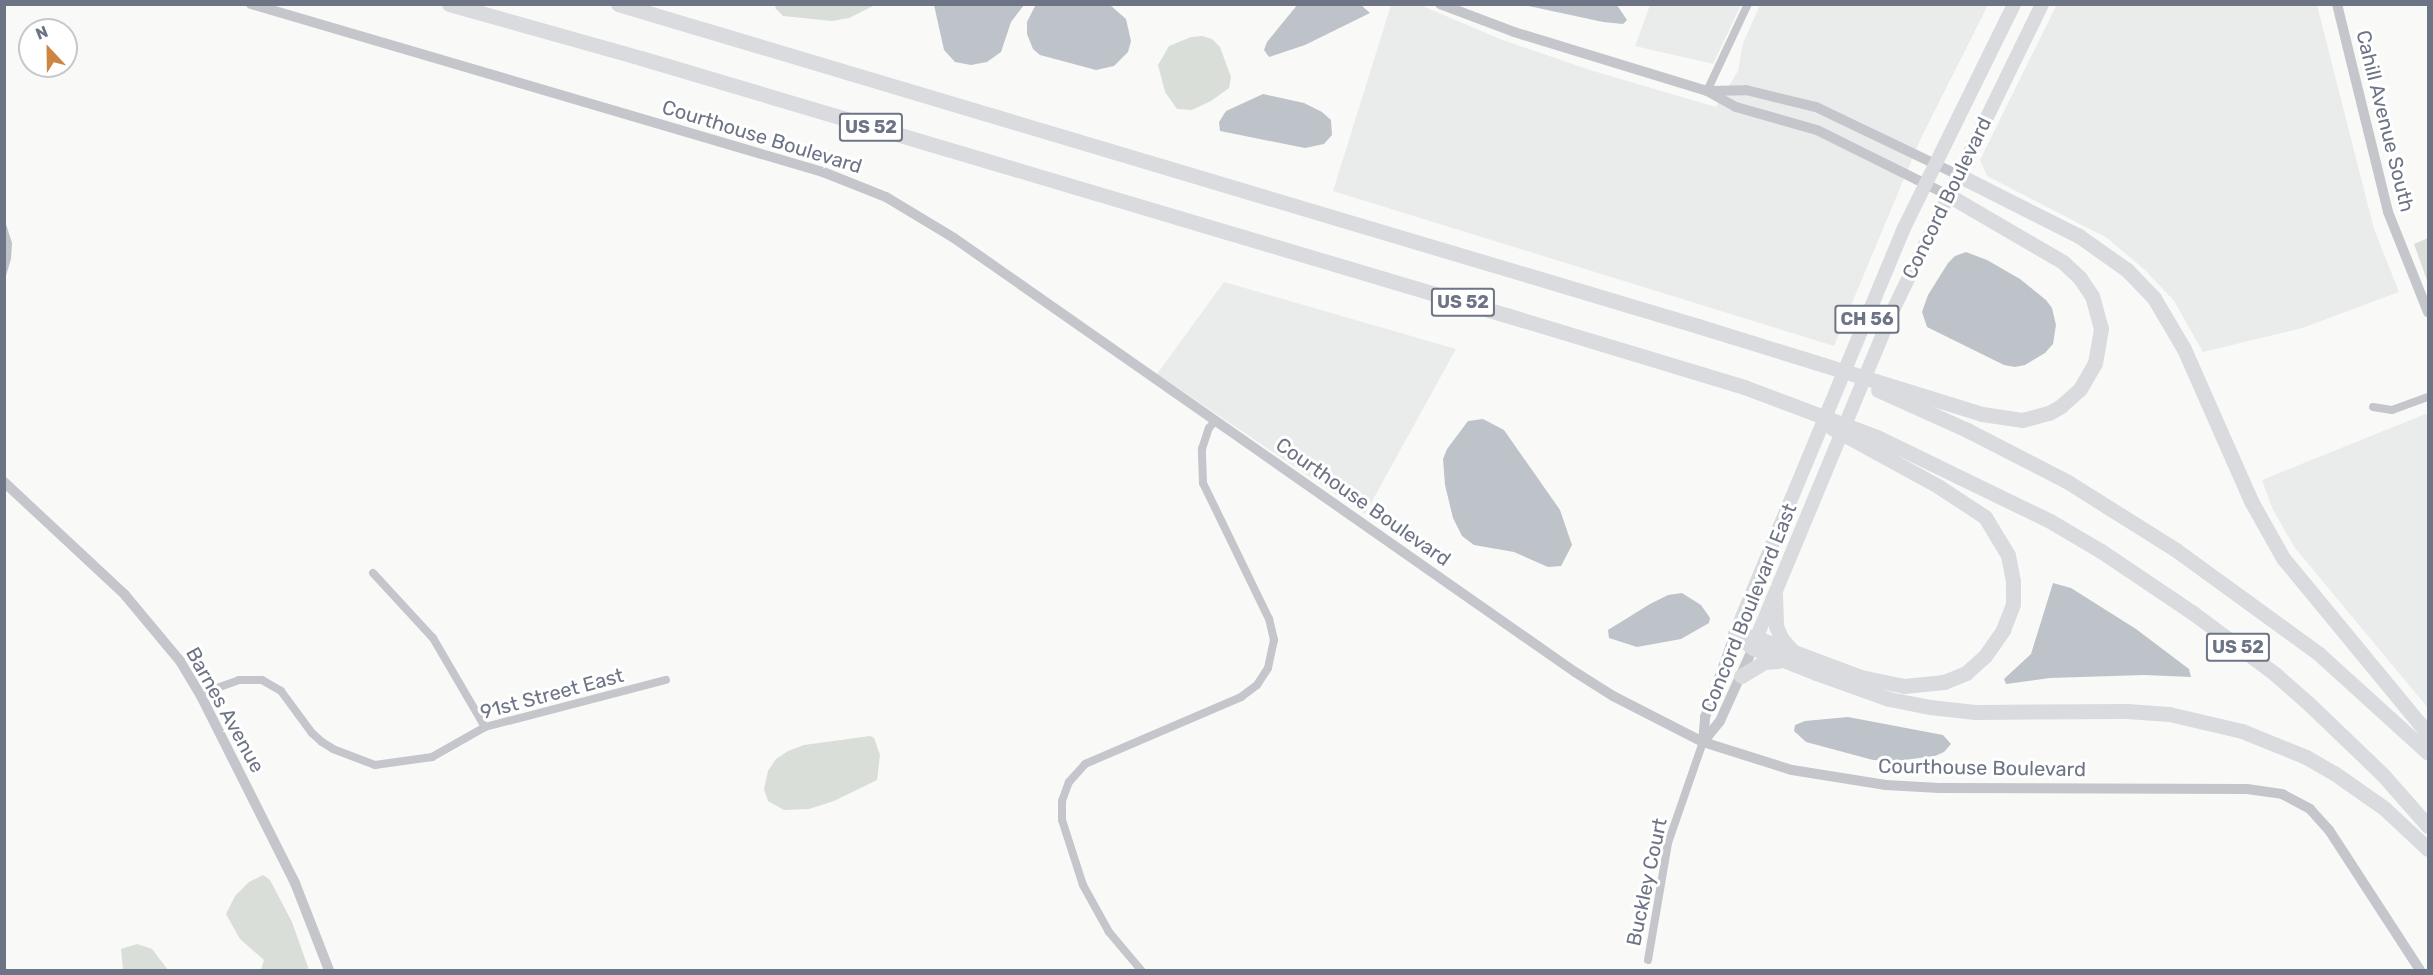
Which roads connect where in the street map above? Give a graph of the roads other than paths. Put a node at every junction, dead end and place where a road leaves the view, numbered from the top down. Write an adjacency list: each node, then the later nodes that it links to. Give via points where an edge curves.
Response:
1 (250, 4): 22 (street, Courthouse Boulevard, via 860,185 954,238)
2 (449, 4): 11 (highway)
3 (471, 4): 11 (highway, US 52)
4 (618, 4): 12 (highway)
5 (643, 4): 12 (highway, US 52)
6 (1440, 4): 13 (street, via 1514,32)
7 (1748, 4): 13 (street)
8 (2014, 4): 14 (main road, Concord Boulevard / CH 56)
9 (2042, 4): 15 (main road, Concord Boulevard / CH 56)
10 (2337, 4): 18 (street, Cahill Avenue South, via 2388,212)
11 (561, 35): 23 (highway, US 52, via 1744,387)
12 (731, 39): 19 (highway, US 52, via 1812,362)
13 (1707, 91): 14 (street, via 1746,90 1816,107); 16 (street, via 1736,107 1827,134)
14 (1935, 164): 15 (street); 16 (main road, Concord Boulevard / CH 56)
15 (1958, 175): 17 (main road, Concord Boulevard / CH 56); 35 (highway, via 2079,236 2127,270 2154,298 2184,350 2251,501 2283,558)
16 (1925, 184): 17 (street); 24 (main road, Concord Boulevard / CH 56)
17 (1948, 195): 19 (highway, via 2047,252 2080,278 2096,306 2101,329 2099,351 2088,377 2072,398 2034,418 1995,417); 27 (main road, Concord Boulevard / CH 56, via 1891,314)
18 (2428, 312)
19 (1897, 392): 37 (highway, US 52, via 2068,482 2176,550 2310,647)
20 (2428, 397): 21 (street, via 2392,410)
21 (2373, 407)
22 (1215, 421): 36 (street, Courthouse Boulevard, via 1575,672); 42 (street, via 1202,449 1203,483 1271,626 1274,647 1268,668 1257,685 1241,697 1085,764 1069,782 1062,801 1062,820 1083,885 1109,932)
23 (1874, 443): 30 (highway, via 1985,517 2008,555 2013,604 2003,630 1985,656 1966,673 1944,682 1904,686 1884,683); 38 (highway, US 52, via 2050,521 2193,613 2307,703 2383,775)
24 (1811, 455): 28 (main road, Concord Boulevard East / CH 56)
25 (4, 482): 33 (street, Barnes Avenue, via 147,619)
26 (373, 573): 34 (street, via 433,638)
27 (1775, 594): 29 (main road, Concord Boulevard East / CH 56); 30 (highway, via 1779,633)
28 (1735, 634): 29 (highway); 36 (street, Concord Boulevard East, via 1705,717)
29 (1755, 643): 30 (highway); 31 (street, Concord Boulevard East)
30 (1792, 658): 31 (highway, via 1764,662); 39 (highway, via 1889,699 1930,707 1975,712 2169,714 2242,731 2334,773 2384,808)
31 (1741, 676): 36 (street, Concord Boulevard East, via 1720,721)
32 (666, 680): 34 (street, 91st Street East)
33 (200, 694): 34 (street, 91st Street East, via 239,680 273,684 322,742 375,765 432,757); 41 (street, Barnes Avenue, via 295,883)
34 (485, 727)
35 (2428, 734)
36 (1703, 742): 40 (street, Buckley Court, via 1669,841); 43 (street, Courthouse Boulevard, via 1792,770 1886,785 2247,789 2283,794 2320,819)
37 (2428, 753)
38 (2428, 826)
39 (2428, 849)
40 (1648, 960)
41 (329, 970)
42 (1141, 970)
43 (2420, 970)

